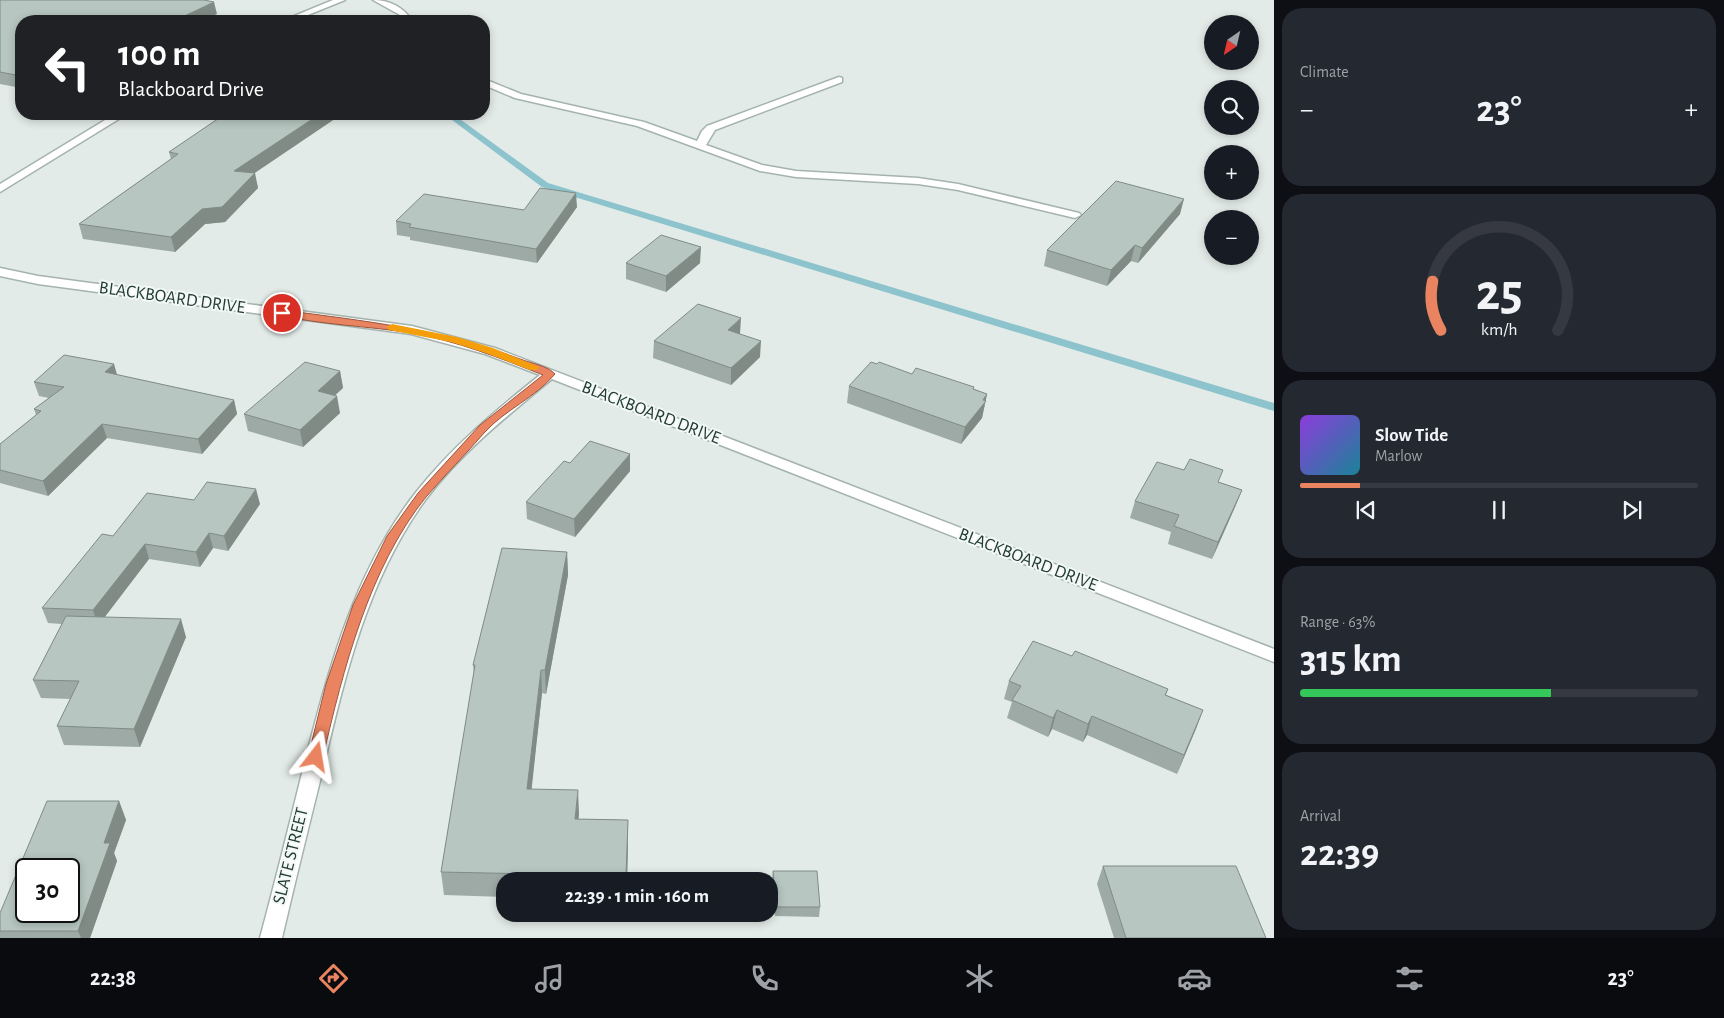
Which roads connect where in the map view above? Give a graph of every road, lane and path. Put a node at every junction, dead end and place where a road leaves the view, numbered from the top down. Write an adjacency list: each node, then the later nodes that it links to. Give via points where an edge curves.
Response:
1 (341, 0): 3 (street)
2 (377, 0): 4 (street)
3 (302, 15)
4 (404, 15)
5 (839, 80): 8 (street, via 711,128 706,131)
6 (490, 84): 8 (street, via 518,96 640,124)
7 (112, 120): 9 (street)
8 (700, 146): 10 (street, via 760,168 796,174 958,186)
9 (0, 189)
10 (1075, 215)
11 (0, 272): 12 (street, BLACKBOARD DRIVE, via 412,330 490,351)
12 (550, 374): 13 (street, BLACKBOARD DRIVE); 14 (street, SLATE STREET, via 484,427 422,495 394,536 360,605 333,684)
13 (1274, 656)
14 (271, 938)

